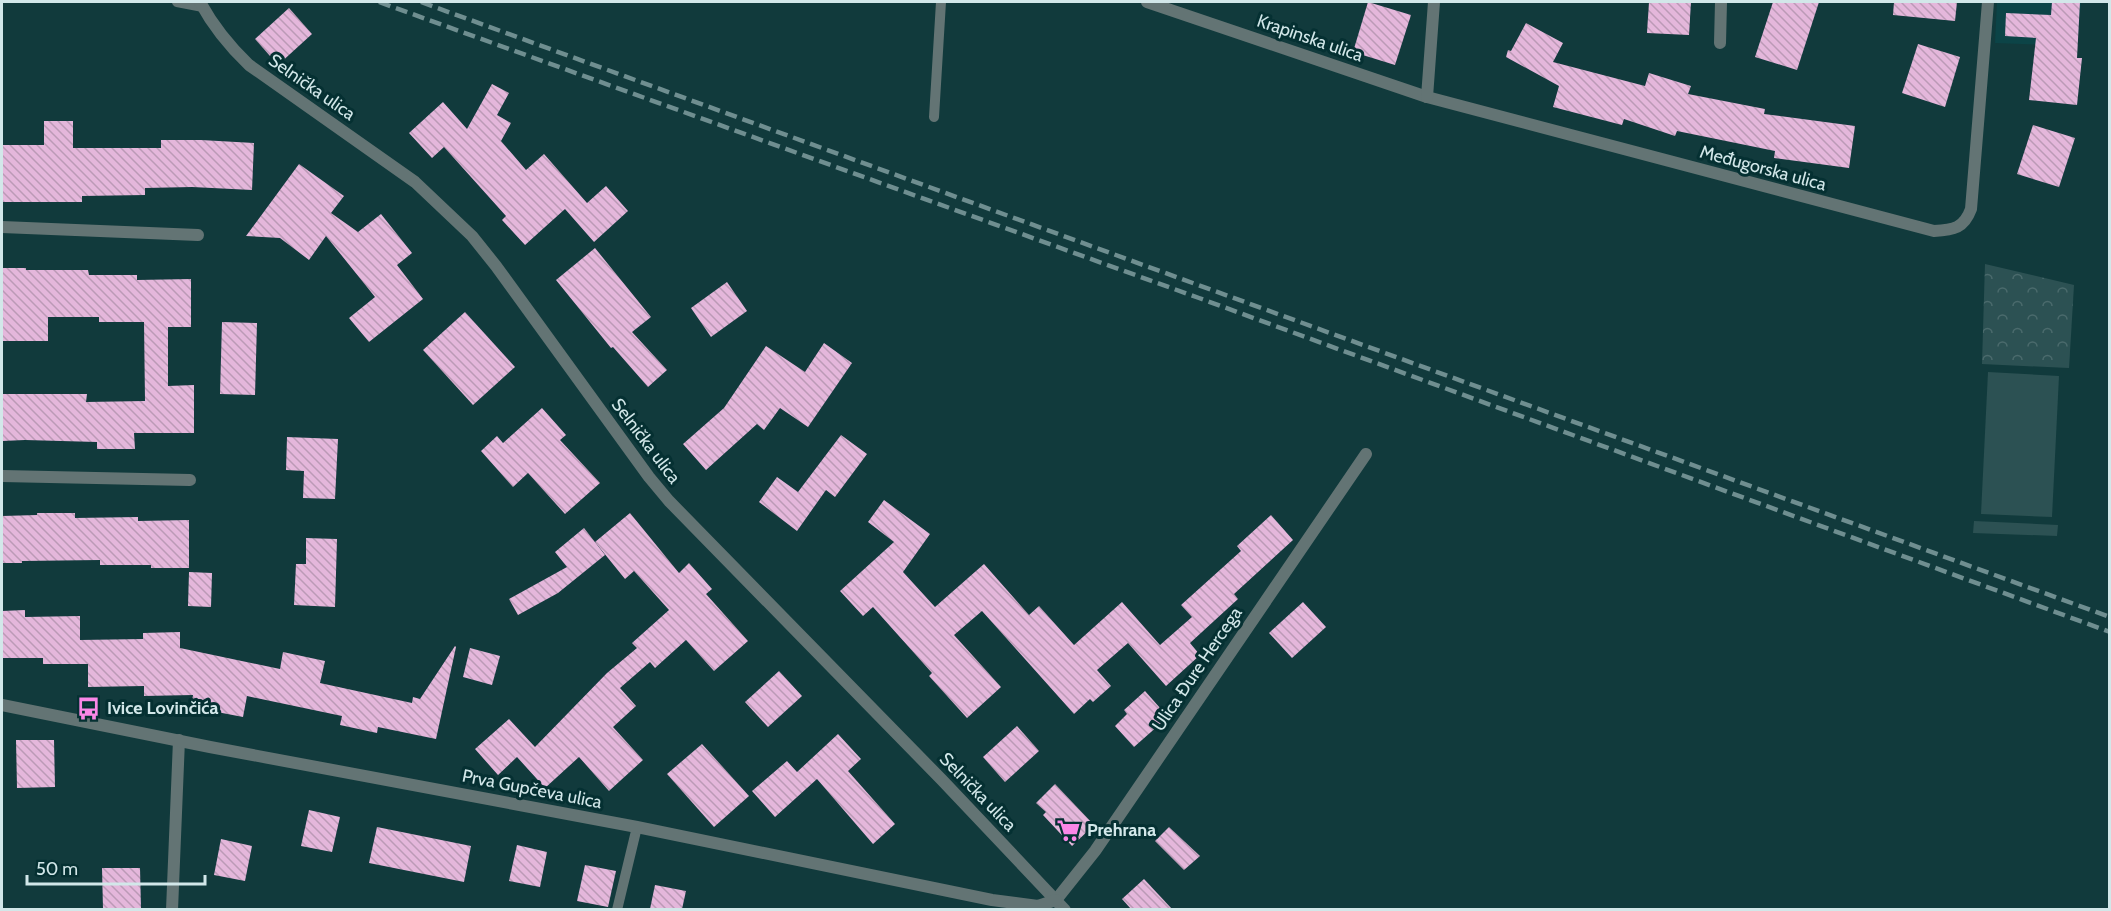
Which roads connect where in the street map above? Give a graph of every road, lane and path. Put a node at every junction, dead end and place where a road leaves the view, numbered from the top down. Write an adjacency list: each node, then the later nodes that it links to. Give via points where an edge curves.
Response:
1 (177, 2): 7 (lane)
2 (941, 2): 10 (lane)
3 (1147, 2): 9 (street, Krapinska ulica)
4 (1434, 2): 9 (street)
5 (1721, 2): 8 (street)
6 (1988, 2): 9 (street, Međugorska ulica, via 1973,202 1966,221 1947,231 1920,229)
7 (202, 4): 19 (street, Selnička ulica, via 229,46 249,65 415,182 472,236 669,501)
8 (1720, 43)
9 (1427, 97)
10 (934, 117)
11 (2, 227): 12 (street)
12 (198, 235)
13 (1366, 454): 19 (street, Ulica Đure Hercega)
14 (2, 476): 15 (street)
15 (190, 480)
16 (2, 705): 17 (street, Prva Gupčeva ulica)
17 (179, 740): 18 (street, Prva Gupčeva ulica); 20 (street)
18 (637, 827): 19 (street, Prva Gupčeva ulica, via 992,900); 21 (lane)
19 (1060, 905)
20 (172, 909)
21 (617, 909)

